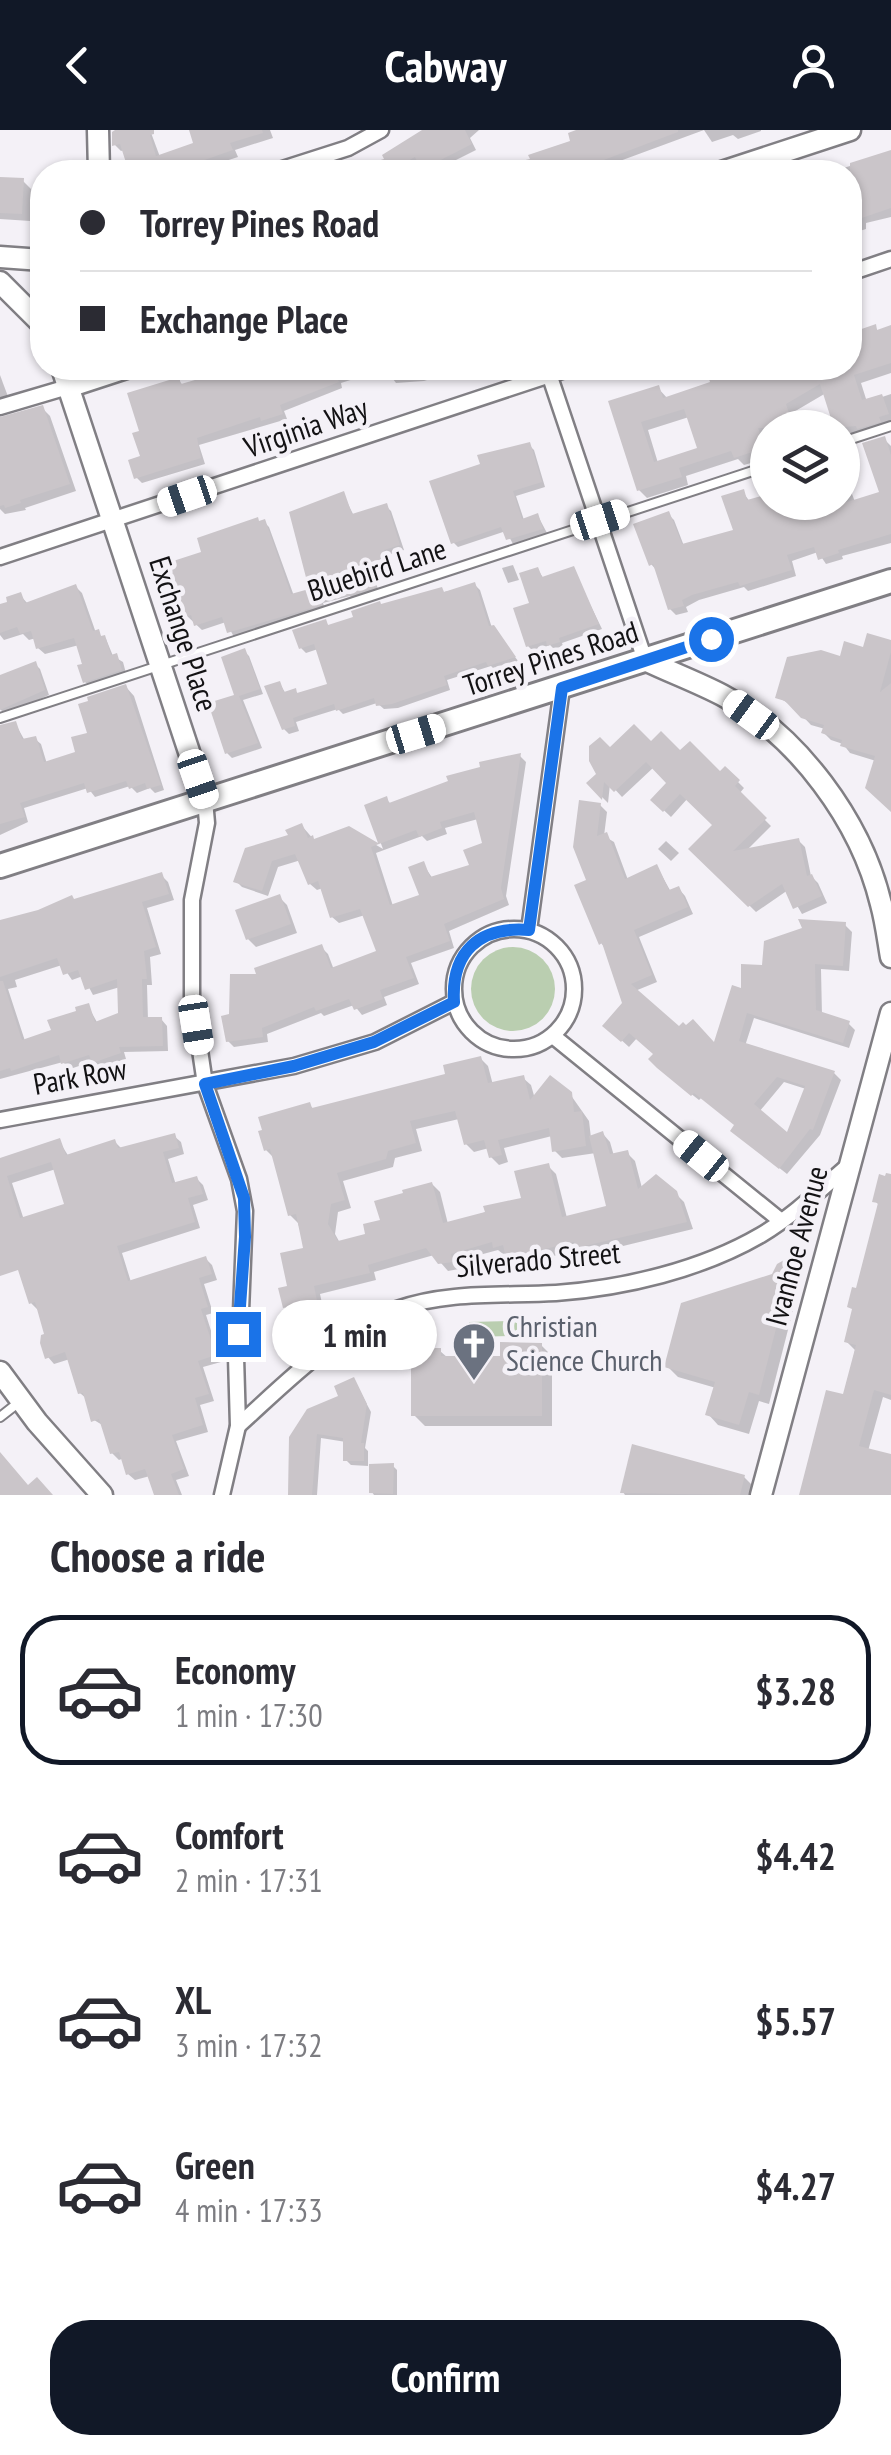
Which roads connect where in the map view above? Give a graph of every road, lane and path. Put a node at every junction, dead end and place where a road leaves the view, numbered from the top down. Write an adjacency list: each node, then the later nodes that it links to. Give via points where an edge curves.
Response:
1 (98, 130): 4 (street)
2 (381, 130): 5 (street)
3 (850, 130): 6 (street)
4 (99, 160)
5 (310, 160)
6 (759, 160)
7 (0, 257): 8 (street)
8 (30, 259)
9 (891, 259): 10 (street)
10 (862, 269)
11 (0, 282): 12 (street)
12 (30, 312)
13 (55, 380): 17 (street)
14 (69, 380): 21 (street, Exchange Place)
15 (522, 380): 21 (street, Virginia Way)
16 (551, 380): 22 (street)
17 (0, 407)
18 (891, 426): 19 (lane)
19 (860, 436)
20 (750, 472): 22 (lane, Bluebird Lane)
21 (115, 520): 23 (street, Virginia Way); 26 (street, Exchange Place)
22 (600, 520): 25 (street); 26 (lane, Bluebird Lane)
23 (0, 556)
24 (891, 581): 25 (main road, Torrey Pines Road)
25 (645, 660): 27 (main road, Torrey Pines Road); 31 (street, via 725,696 776,734 818,777)
26 (161, 666): 28 (lane, Bluebird Lane); 29 (street, Exchange Place)
27 (562, 688): 29 (main road, Torrey Pines Road); 32 (street)
28 (0, 718)
29 (205, 800): 30 (main road, Torrey Pines Road); 38 (street, Exchange Place, via 192,900 192,996)
30 (0, 866)
31 (884, 891): 33 (street)
32 (529, 930): 34 (street, via 498,931 471,945 453,982); 36 (street, via 561,950 572,970 573,1004)
33 (891, 957)
34 (454, 1002): 36 (street, via 462,1022 494,1047 515,1050); 38 (street, Park Row, via 374,1042)
35 (891, 1013): 37 (street, Ivanhoe Avenue)
36 (553, 1036): 41 (street)
37 (882, 1081): 40 (street, Ivanhoe Avenue)
38 (205, 1084): 39 (street, Park Row); 45 (street, Exchange Place, via 245,1211)
39 (0, 1120)
40 (851, 1163): 41 (street, Silverado Street); 48 (street, Ivanhoe Avenue)
41 (781, 1221): 45 (street, Silverado Street, via 728,1252 640,1280 402,1307 304,1364)
42 (0, 1372): 43 (street)
43 (21, 1400): 44 (lane); 46 (street)
44 (0, 1417)
45 (238, 1426): 47 (street, Exchange Place)
46 (102, 1495)
47 (222, 1495)
48 (762, 1495)

